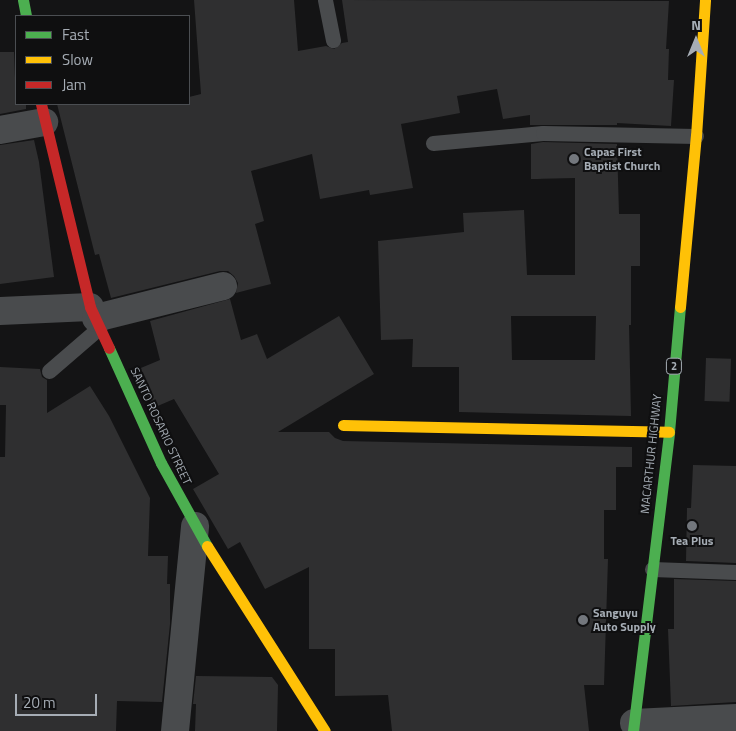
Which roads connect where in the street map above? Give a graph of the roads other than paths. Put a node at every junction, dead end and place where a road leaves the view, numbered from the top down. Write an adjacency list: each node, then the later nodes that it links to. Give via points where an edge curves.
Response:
1 (24, 0): 4 (main road)
2 (325, 0): 5 (lane)
3 (705, 0): 8 (main road, MACARTHUR HIGHWAY / 2)
4 (26, 15)
5 (332, 40)
6 (43, 113): 7 (street); 12 (main road, SANTO ROSARIO STREET)
7 (0, 130)
8 (696, 136): 9 (lane, via 543,133); 15 (main road, MACARTHUR HIGHWAY / 2)
9 (433, 143)
10 (223, 286): 12 (street)
11 (0, 311): 12 (street)
12 (95, 317): 13 (lane); 16 (main road, SANTO ROSARIO STREET, via 161,463)
13 (49, 371)
14 (343, 424): 15 (main road)
15 (669, 432): 17 (main road, MACARTHUR HIGHWAY / 2)
16 (195, 526): 21 (street); 22 (main road, SANTO ROSARIO STREET)
17 (652, 569): 18 (lane); 20 (main road, MACARTHUR HIGHWAY / 2)
18 (736, 572)
19 (736, 718): 20 (street)
20 (634, 727)
21 (175, 731)
22 (325, 731)

